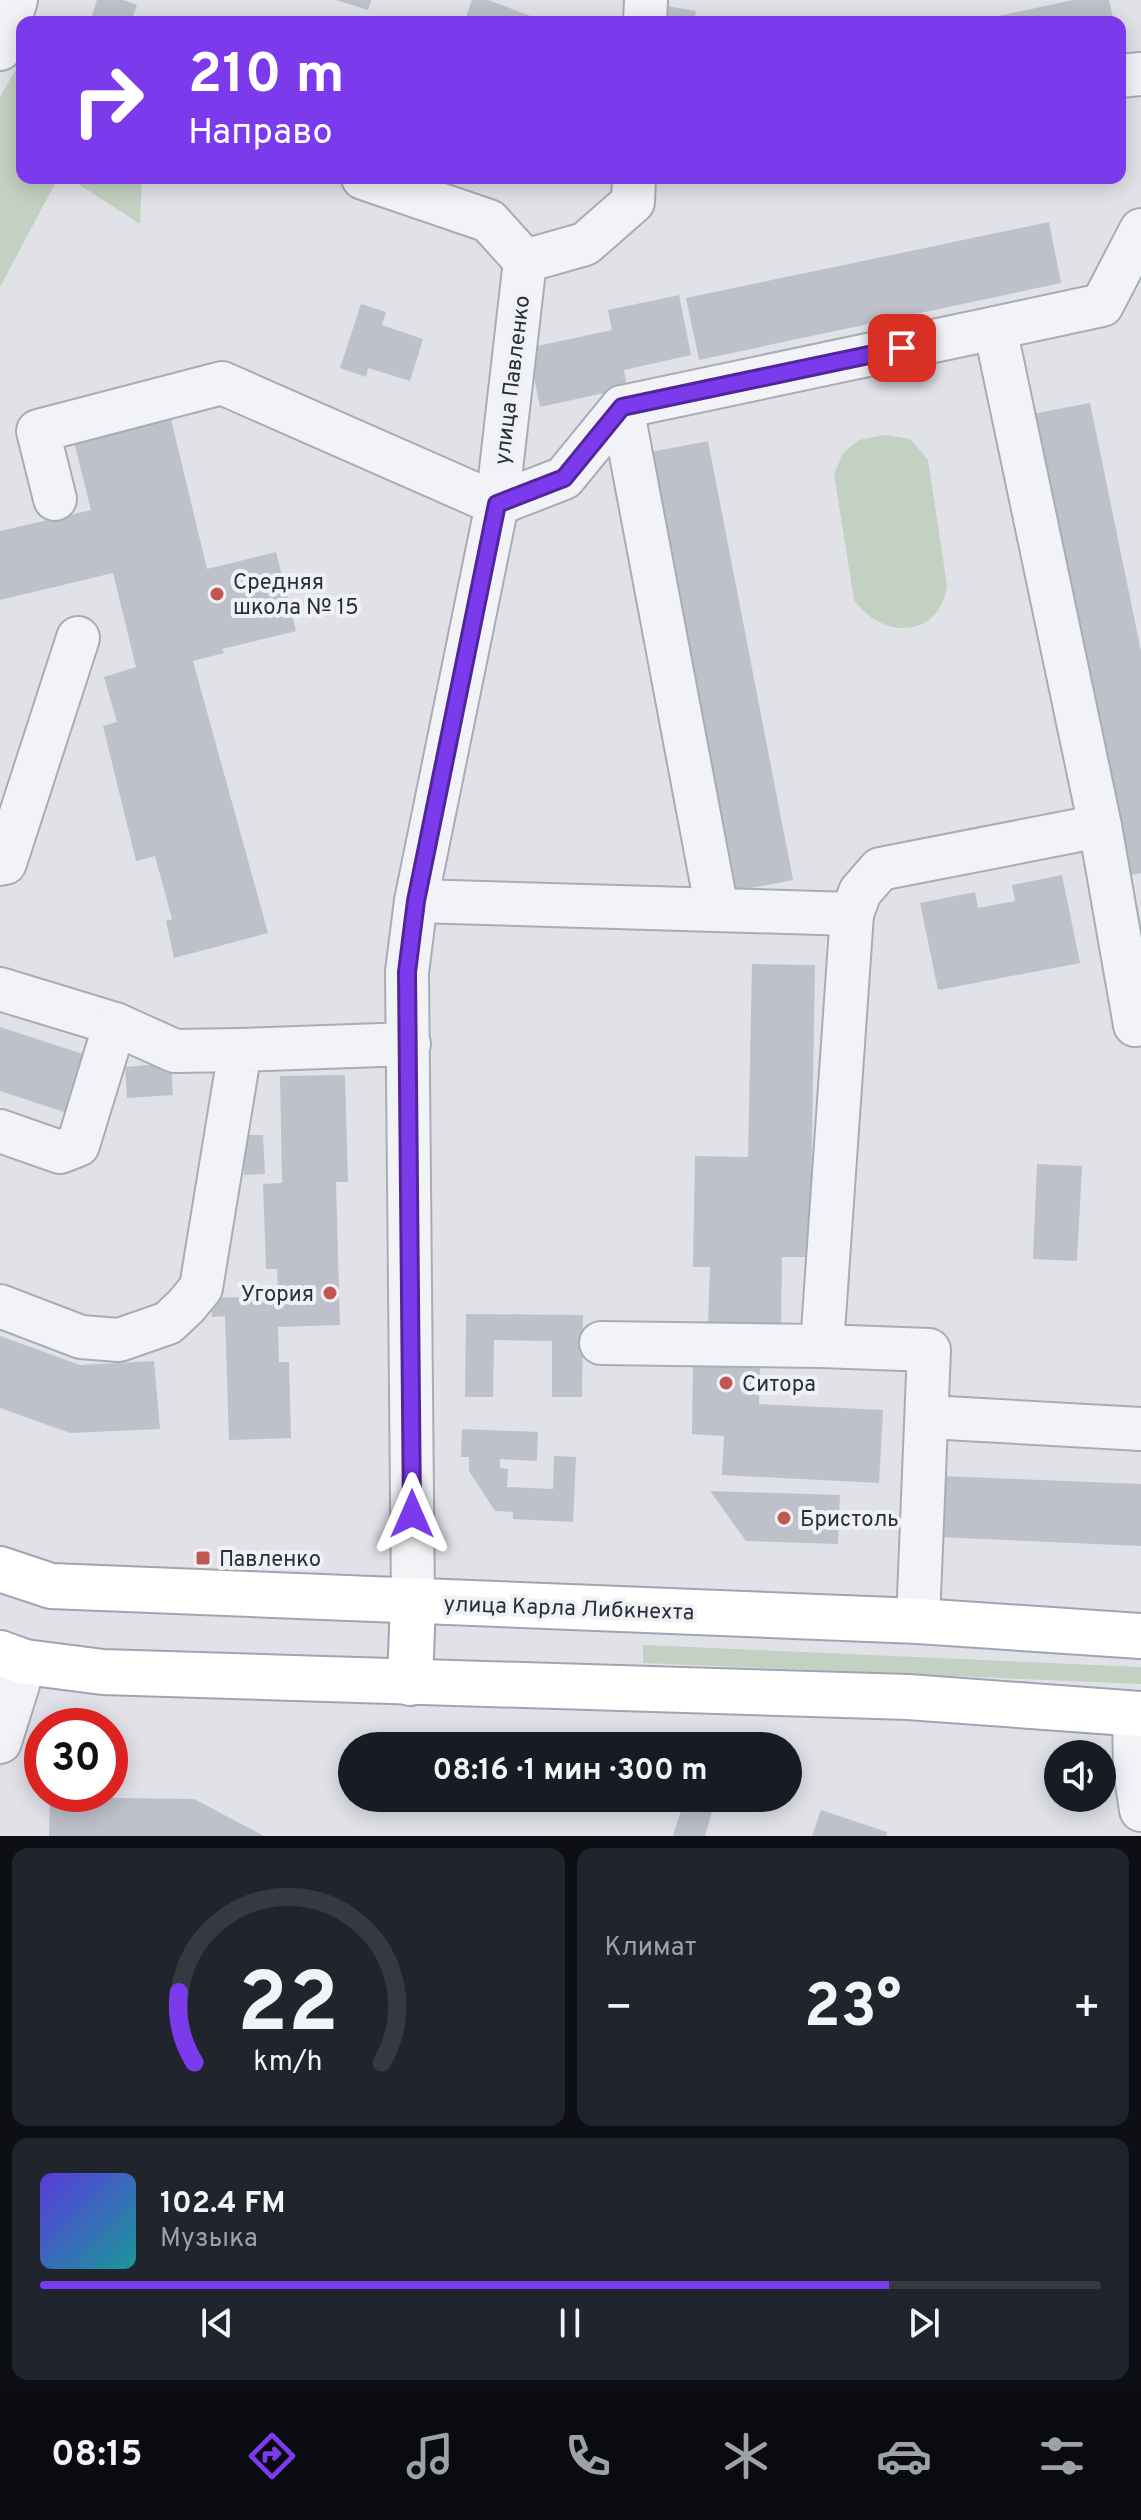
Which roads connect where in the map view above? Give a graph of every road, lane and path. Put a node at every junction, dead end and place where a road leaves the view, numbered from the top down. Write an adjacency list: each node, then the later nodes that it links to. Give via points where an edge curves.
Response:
1 (16, 0): 2 (street)
2 (0, 49)
3 (381, 184): 6 (street, via 489,221)
4 (634, 184): 6 (street, via 633,202 585,244)
5 (1141, 230): 7 (street, via 1102,305)
6 (525, 261): 10 (street, улица Павленко)
7 (995, 328): 8 (street); 12 (street)
8 (622, 407): 10 (street, via 564,478); 15 (street)
9 (55, 499): 10 (street, via 38,431 222,383)
10 (497, 504): 14 (street, улица Павленко)
11 (78, 638): 13 (street, via 5,863)
12 (1100, 826): 16 (street); 17 (street, via 880,869 860,892)
13 (0, 864)
14 (416, 901): 15 (street); 21 (street, улица Павленко, via 407,972)
15 (717, 910): 17 (street)
16 (1128, 910): 20 (street)
17 (852, 914): 26 (street)
18 (0, 989): 19 (street)
19 (115, 1024): 22 (street, via 175,1051); 23 (street, via 78,1145 60,1152)
20 (1135, 1025)
21 (409, 1044): 22 (street); 30 (street, улица Павленко)
22 (240, 1050): 24 (street, via 201,1288 186,1306 168,1323 119,1340 81,1337)
23 (0, 1131)
24 (0, 1306)
25 (601, 1343): 26 (street)
26 (822, 1346): 27 (street, via 929,1350)
27 (928, 1417): 28 (street); 31 (street)
28 (1141, 1429)
29 (0, 1569): 30 (main road, улица Карла Либкнехта, via 51,1586)
30 (413, 1601): 31 (main road, улица Карла Либкнехта); 34 (main road)
31 (918, 1621): 32 (main road, улица Карла Либкнехта)
32 (1141, 1636)
33 (13, 1657): 34 (main road, via 103,1672); 36 (street)
34 (410, 1683): 35 (main road, via 908,1697)
35 (1137, 1714): 37 (street, via 1135,1770)
36 (0, 1742)
37 (1141, 1810)

